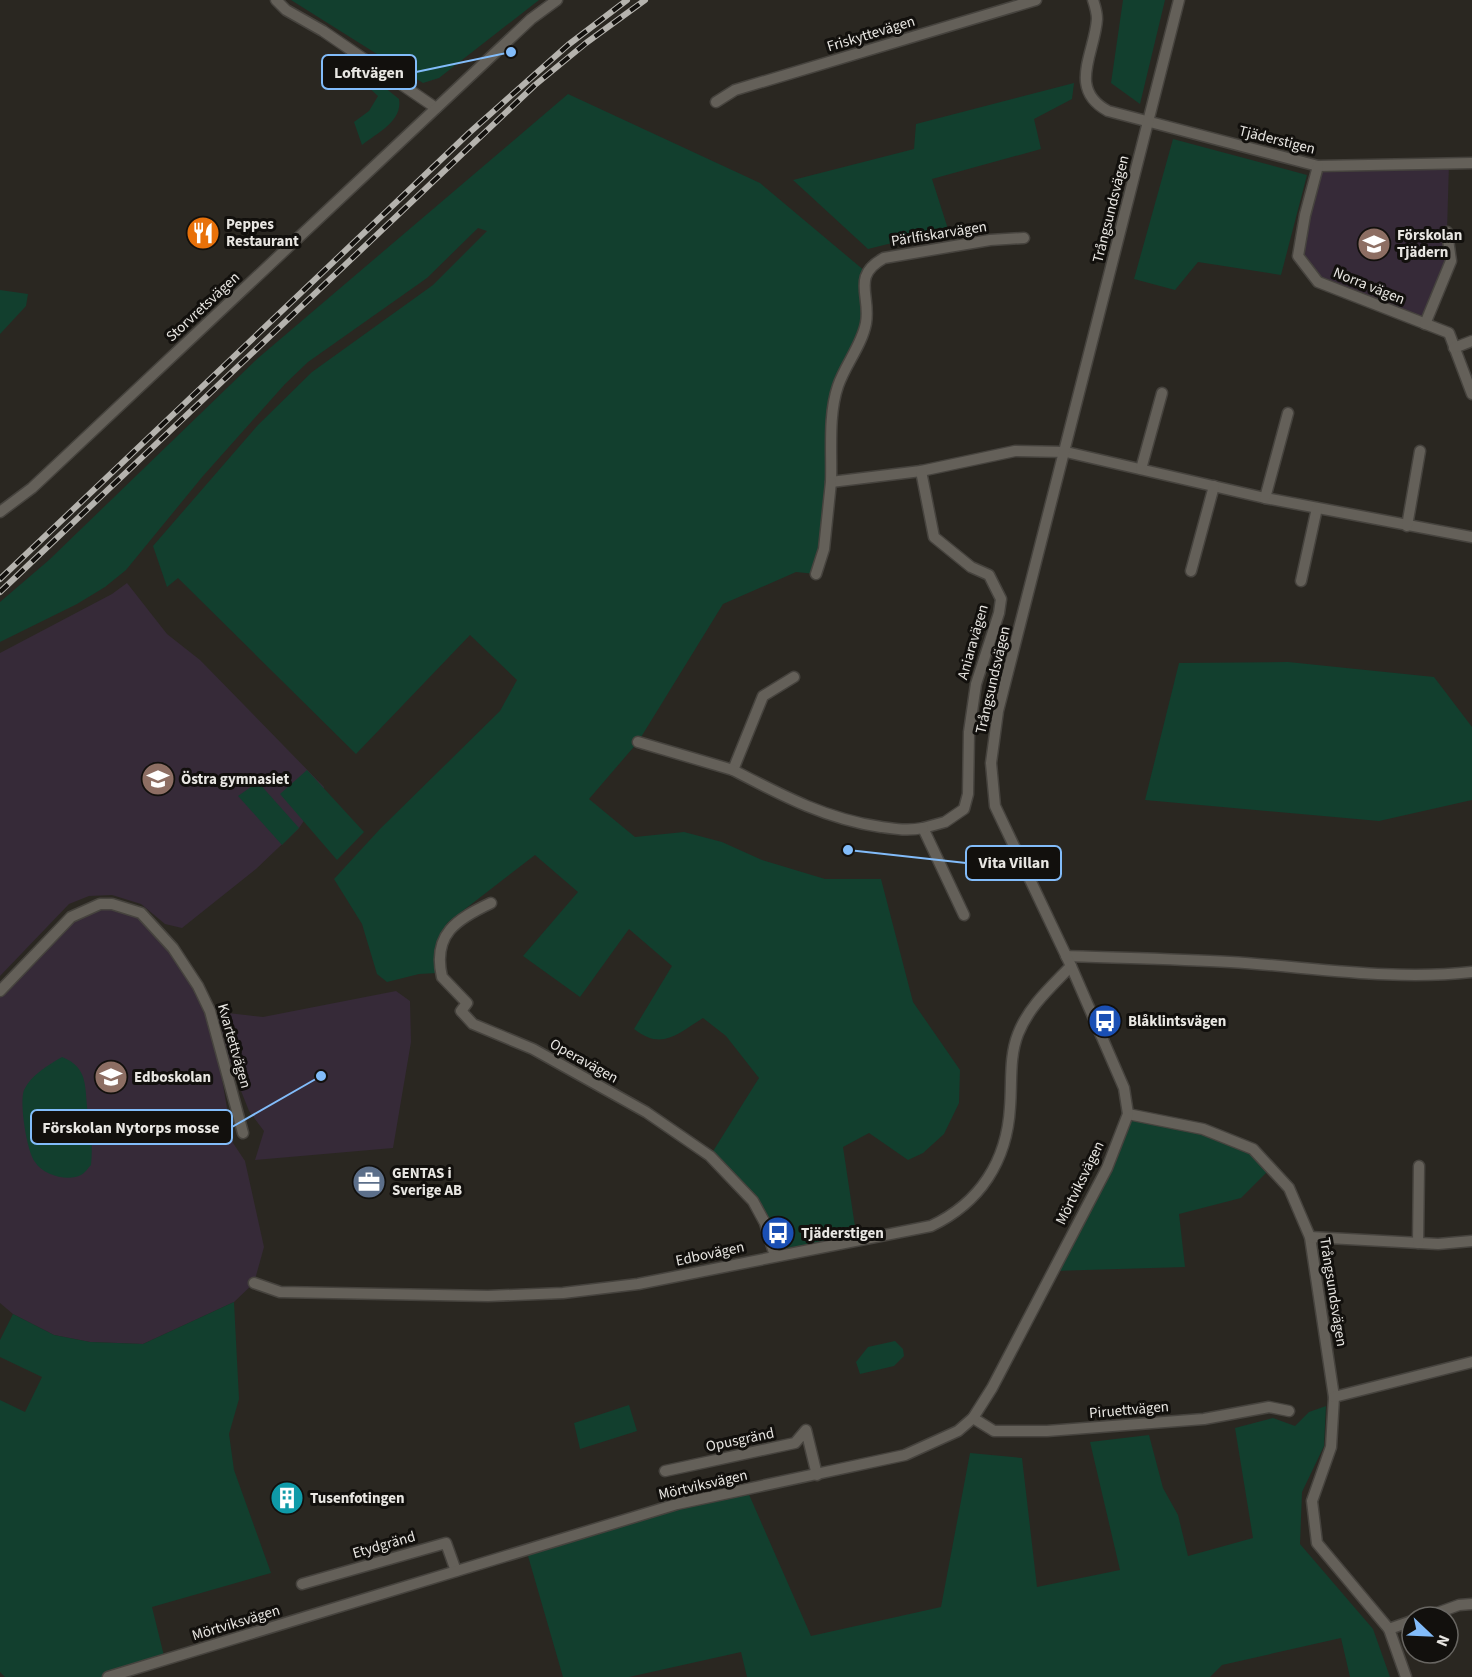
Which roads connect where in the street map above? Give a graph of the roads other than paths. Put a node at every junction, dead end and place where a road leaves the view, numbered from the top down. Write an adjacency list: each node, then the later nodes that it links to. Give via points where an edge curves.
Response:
1 (276, 0): 7 (street)
2 (556, 0): 7 (street, Storvretsvägen)
3 (1036, 0): 6 (street, Friskyttevägen, via 735,90)
4 (1093, 0): 8 (street, via 1097,17 1085,78 1088,95 1108,111)
5 (1179, 0): 8 (street, Trångsundsvägen)
6 (716, 102)
7 (436, 108): 27 (street, Storvretsvägen, via 32,488)
8 (1148, 123): 10 (street, Tjäderstigen); 20 (street, Trångsundsvägen)
9 (1472, 163): 10 (street, Tjäderstigen)
10 (1318, 166): 13 (street, Norra vägen, via 1298,256 1318,282)
11 (1447, 232): 13 (street, via 1451,261)
12 (1024, 237): 23 (street, Pärlfiskarvägen, via 884,258 866,272 866,322 834,399)
13 (1425, 324): 15 (street, Norra vägen, via 1449,333)
14 (1472, 341): 15 (street)
15 (1454, 348): 17 (street, Norra vägen)
16 (1162, 393): 21 (street)
17 (1472, 394)
18 (1288, 413): 25 (street)
19 (1420, 451): 28 (street)
20 (1066, 452): 21 (street); 22 (street, via 1015,451); 39 (street, Trångsundsvägen, via 998,711 990,763 995,806)
21 (1140, 469): 24 (street)
22 (921, 471): 23 (street); 36 (street, Aniaravägen, via 934,537 972,567 989,575 1001,598 976,684 964,809 945,822)
23 (831, 482): 31 (street, Pärlfiskarvägen, via 824,549)
24 (1214, 486): 25 (street); 30 (street)
25 (1265, 498): 26 (street)
26 (1317, 508): 28 (street); 32 (street)
27 (0, 512)
28 (1407, 526): 29 (street)
29 (1472, 537)
30 (1191, 571)
31 (816, 574)
32 (1301, 581)
33 (794, 677): 35 (street, via 763,696)
34 (638, 742): 35 (street, Aniaravägen)
35 (733, 770): 36 (street, Aniaravägen, via 800,805 854,823 911,831)
36 (922, 828): 38 (street)
37 (491, 903): 48 (street, Operavägen, via 448,929 442,948 442,977 467,1003 461,1011 473,1024 533,1049 646,1112 710,1156 753,1201)
38 (964, 915)
39 (1068, 961): 40 (street, via 1225,962 1397,975); 42 (street, Trångsundsvägen, via 1124,1088); 48 (street, Edbovägen, via 1030,1010 1018,1034 1003,1145 989,1178 967,1205 931,1226)
40 (1472, 972)
41 (0, 991): 43 (street, Kvartettvägen, via 71,917 100,904 141,913 173,948 210,1011)
42 (1128, 1114): 45 (street, Trångsundsvägen, via 1203,1129 1253,1149 1289,1188); 53 (street, Mörtviksvägen, via 1107,1168)
43 (243, 1133)
44 (1419, 1166): 47 (street)
45 (1310, 1237): 47 (street); 51 (street, Trångsundsvägen)
46 (1472, 1241): 47 (street)
47 (1418, 1244)
48 (775, 1256): 49 (street, Edbovägen, via 638,1284 563,1293 488,1296 280,1292)
49 (254, 1283)
50 (1472, 1362): 51 (street)
51 (1334, 1397): 59 (street, Trångsundsvägen, via 1331,1447 1312,1501 1317,1544)
52 (1289, 1411): 53 (street, Piruettvägen, via 1269,1407 1204,1419 1047,1431 994,1431)
53 (973, 1418): 55 (street, Mörtviksvägen, via 958,1431 905,1455)
54 (665, 1471): 55 (street, Opusgränd, via 795,1443 806,1431)
55 (817, 1475): 56 (street, Mörtviksvägen, via 677,1504)
56 (456, 1571): 57 (street, Etydgränd, via 446,1543); 60 (street, Mörtviksvägen)
57 (302, 1584)
58 (1400, 1625): 59 (street)
59 (1389, 1629): 61 (street, Trångsundsvägen)
60 (108, 1677)
61 (1407, 1677)

